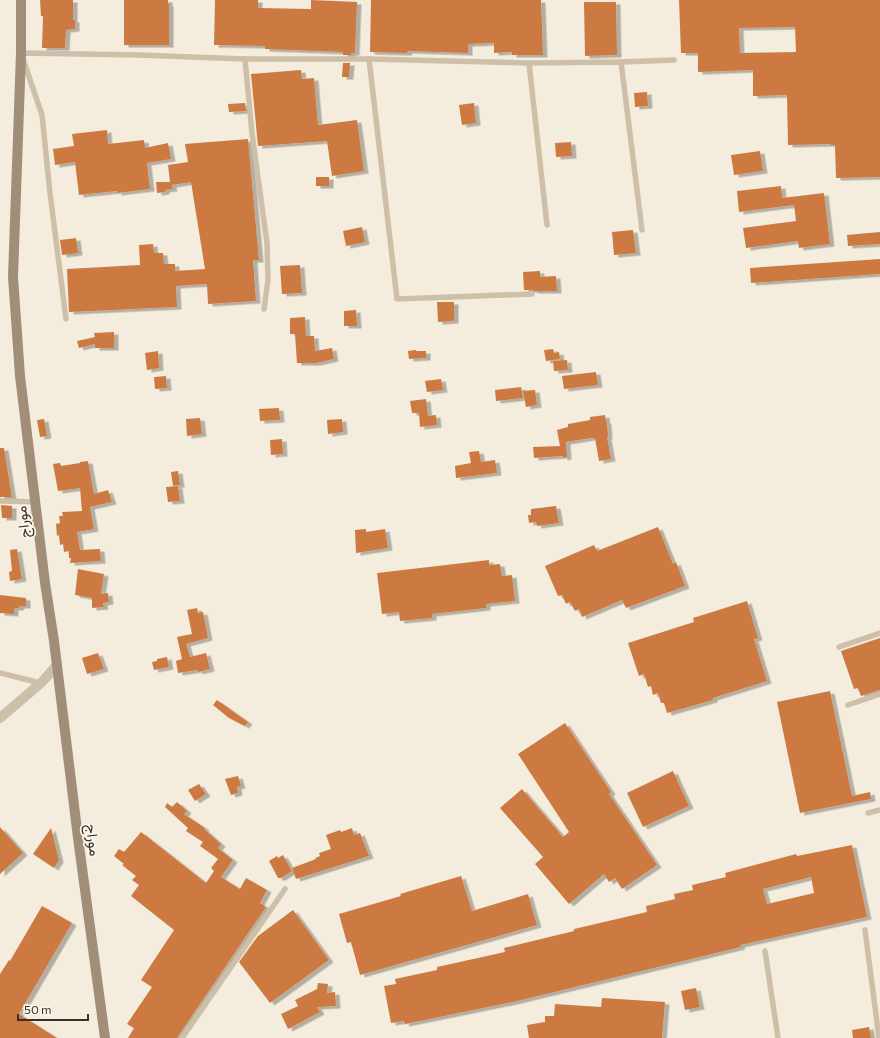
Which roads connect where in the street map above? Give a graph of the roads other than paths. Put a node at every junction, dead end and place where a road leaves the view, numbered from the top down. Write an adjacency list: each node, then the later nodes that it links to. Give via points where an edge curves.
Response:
1 (21, 0): 2 (main road, موراج)
2 (21, 54): 3 (lane, via 139,54); 12 (lane, via 42,115); 14 (main road, موراج, via 13,277 20,376)
3 (245, 59): 4 (lane); 11 (lane, via 267,243 268,280)
4 (369, 59): 7 (lane); 10 (lane, via 397,299)
5 (674, 60): 6 (lane)
6 (621, 62): 7 (lane); 9 (lane)
7 (529, 63): 8 (lane)
8 (547, 225)
9 (642, 230)
10 (532, 294)
11 (264, 309)
12 (66, 319)
13 (0, 501): 14 (lane)
14 (36, 502): 17 (main road, موراج)
15 (880, 633): 16 (lane)
16 (839, 647)
17 (57, 665): 19 (street); 28 (main road, موراج)
18 (0, 673): 19 (lane)
19 (40, 684): 22 (street)
20 (880, 694): 21 (lane)
21 (848, 705)
22 (0, 718)
23 (880, 810): 24 (lane)
24 (868, 813)
25 (285, 889): 29 (lane)
26 (866, 930): 31 (lane)
27 (765, 951): 30 (lane)
28 (105, 1038)
29 (182, 1038)
30 (778, 1038)
31 (879, 1038)

